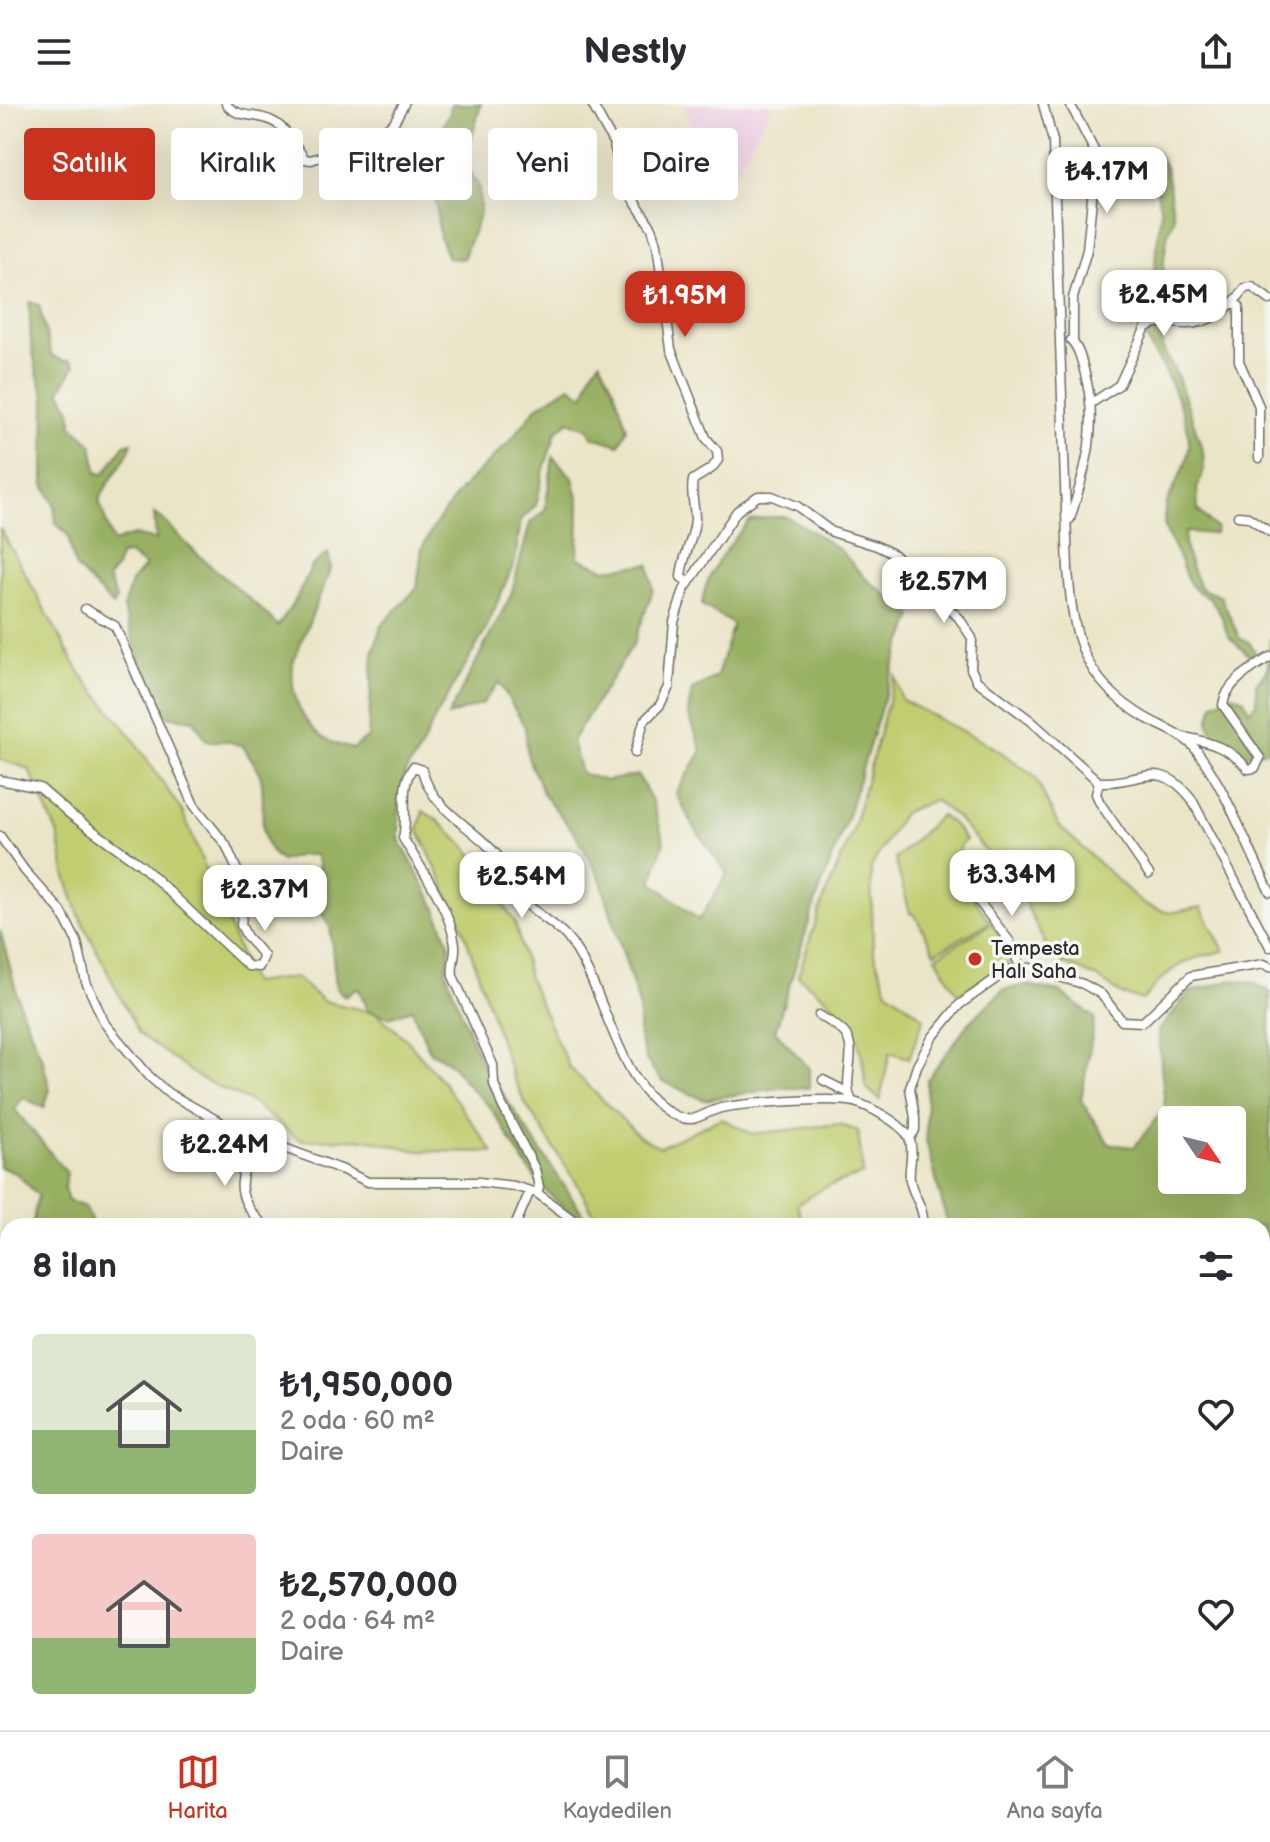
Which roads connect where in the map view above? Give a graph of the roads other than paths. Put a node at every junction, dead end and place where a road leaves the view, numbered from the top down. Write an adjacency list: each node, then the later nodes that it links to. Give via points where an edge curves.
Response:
1 (226, 104): 2 (street, via 245,116 274,121 311,160 356,145 393,124)
2 (404, 104)
3 (592, 104): 15 (street, via 614,144 623,184 652,228 671,349 706,438 717,451 712,468 693,480 695,522 681,577)
4 (1043, 104): 9 (street, via 1053,141)
5 (1070, 104): 8 (street, via 1094,150 1095,168 1087,250 1073,298)
6 (1270, 300): 7 (street, via 1252,287)
7 (1233, 303): 10 (street, via 1202,322 1155,322 1146,327 1119,385); 11 (street, via 1239,306 1239,361 1259,406)
8 (1073, 340): 9 (street); 10 (street)
9 (1061, 341): 13 (street)
10 (1090, 404): 13 (street, via 1088,462)
11 (1259, 458)
12 (1238, 516): 14 (street)
13 (1067, 528): 18 (street, via 1074,626 1089,664 1123,703)
14 (1270, 532)
15 (688, 583): 19 (street, via 674,622 669,687 644,721); 21 (street, via 737,511 758,496 797,506 832,532 893,554 959,618 972,638 971,669 977,681)
16 (85, 609): 20 (street, via 115,626 194,805 226,845 244,891 241,925 264,956 259,967 248,966 141,865 40,788)
17 (1270, 657): 18 (street, via 1224,696 1223,705 1260,758 1255,768 1248,769 1219,746)
18 (1183, 737): 25 (street, via 1214,779)
19 (635, 753)
20 (0, 780)
21 (1099, 782): 23 (street, via 1100,803); 26 (street, via 1153,774 1179,783)
22 (0, 836): 34 (street, via 61,911 77,942 93,1002 150,1077 190,1105)
23 (1149, 874)
24 (967, 886): 28 (street, via 1010,942)
25 (1270, 892)
26 (1270, 947)
27 (1270, 967): 28 (street, via 1191,976 1143,1022 1131,1023 1122,1021 1101,994 1083,984)
28 (1021, 969): 33 (street, via 1008,970 959,1005 932,1038 910,1088 915,1130)
29 (819, 1015): 31 (street, via 847,1037)
30 (823, 1080): 31 (street)
31 (847, 1092): 32 (street)
32 (852, 1101): 33 (street, via 882,1115); 35 (street, via 719,1108 689,1121 674,1115 627,1065 567,938 523,900 499,857 435,800 422,770 413,767 404,792 403,838 452,932 453,976 493,1065 502,1105 535,1169 539,1187)
33 (910, 1138): 39 (street, via 910,1182)
34 (258, 1139): 35 (street, via 368,1182 479,1182); 36 (street, via 240,1185 242,1199)
35 (533, 1192): 37 (street); 38 (street)
36 (256, 1218)
37 (519, 1218)
38 (570, 1218)
39 (924, 1218)

